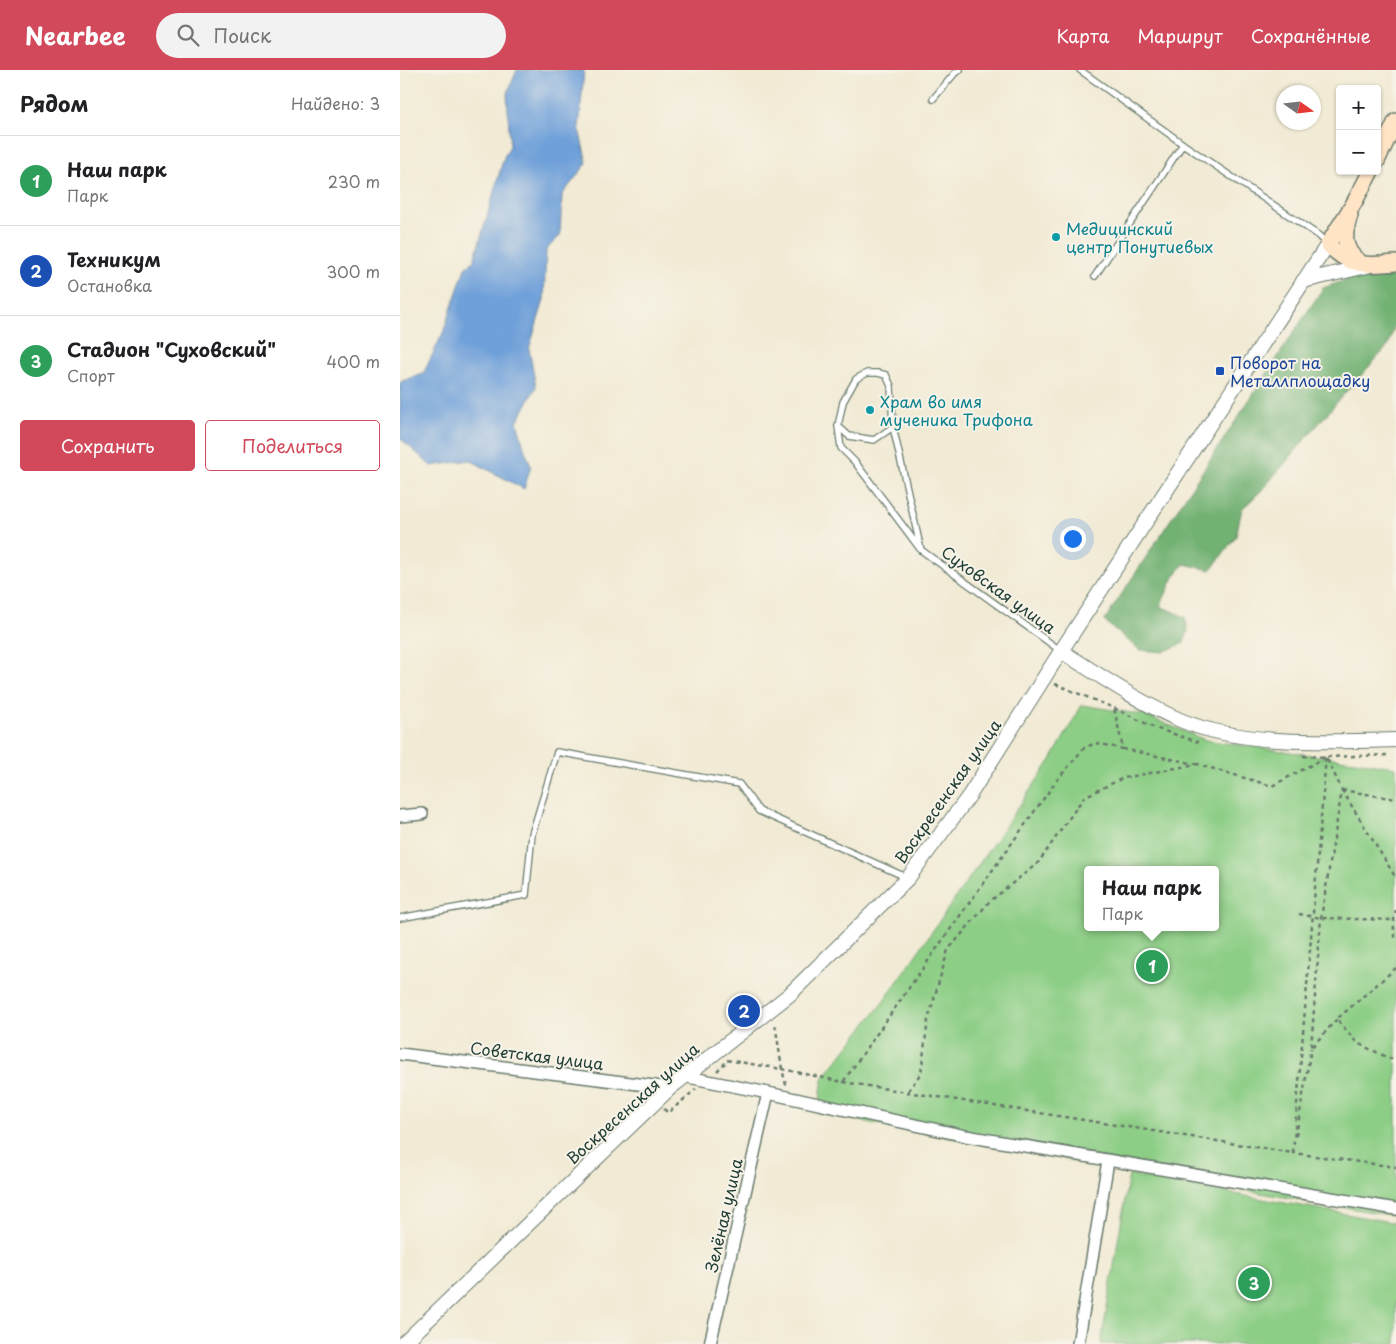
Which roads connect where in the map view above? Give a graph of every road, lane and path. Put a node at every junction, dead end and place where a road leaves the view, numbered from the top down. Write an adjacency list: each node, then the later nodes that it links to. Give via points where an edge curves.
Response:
1 (960, 70): 4 (lane)
2 (1080, 70): 3 (lane)
3 (1086, 72): 6 (lane)
4 (933, 99)
5 (1396, 121): 7 (main road)
6 (1183, 144): 10 (lane); 13 (lane)
7 (1381, 153)
8 (1369, 175): 9 (main road, Воскресенская улица)
9 (1354, 203): 10 (main road, Воскресенская улица); 12 (main road, via 1346,227 1346,245 1356,260)
10 (1328, 244): 12 (main road, via 1336,254); 14 (street, Воскресенская улица)
11 (1396, 263): 12 (main road)
12 (1367, 266): 14 (street)
13 (1095, 276)
14 (1303, 282): 18 (street, Воскресенская улица)
15 (838, 426): 16 (lane, via 848,436 874,440); 16 (lane, via 843,402 856,379 867,373 878,373 886,376 891,386); 17 (lane, Суховская улица, via 841,448)
16 (893, 427): 17 (lane)
17 (921, 550): 18 (lane, Суховская улица)
18 (1061, 651): 20 (street, via 1156,708 1207,728 1284,740); 28 (street, Воскресенская улица, via 969,796)
19 (1114, 708): 21 (path)
20 (1396, 740)
21 (1123, 749): 23 (path); 49 (path, via 1096,742 1084,748 1057,780)
22 (1326, 757): 23 (path, via 1272,786); 24 (path); 32 (path)
23 (1197, 764): 51 (path, via 1123,778 1084,797 1038,863 989,902 948,950 928,1020 921,1073)
24 (1342, 790): 25 (path); 29 (path); 34 (path)
25 (1396, 799)
26 (422, 814): 27 (street)
27 (400, 816)
28 (908, 878): 33 (lane, via 759,811 739,784 557,752 532,834 526,895); 41 (street, Воскресенская улица, via 789,995)
29 (1396, 878)
30 (1396, 910): 35 (path)
31 (1299, 914): 32 (path)
32 (1312, 916): 34 (path); 55 (path)
33 (400, 918)
34 (1321, 918): 35 (path); 40 (path)
35 (1394, 920): 36 (path)
36 (1396, 940)
37 (1396, 968): 38 (path)
38 (1337, 1019): 40 (path); 44 (path, via 1357,1043 1391,1059)
39 (769, 1027): 46 (path, via 775,1022)
40 (1310, 1048): 55 (path)
41 (719, 1049): 45 (path); 47 (street, Воскресенская улица)
42 (400, 1054): 50 (street, Советская улица)
43 (735, 1055): 45 (path)
44 (1396, 1058)
45 (728, 1061): 46 (path); 48 (path)
46 (782, 1069): 49 (path); 53 (path)
47 (683, 1076): 48 (street); 50 (street, Воскресенская улица)
48 (705, 1081): 52 (street); 54 (path, via 668,1113)
49 (843, 1082): 51 (path)
50 (670, 1088): 54 (street, Воскресенская улица)
51 (908, 1092): 55 (path)
52 (768, 1093): 53 (street); 60 (street, Зелёная улица)
53 (789, 1098): 56 (street, via 966,1136)
54 (656, 1101): 59 (street, Воскресенская улица)
55 (1293, 1153): 57 (path)
56 (1108, 1161): 58 (street); 61 (street)
57 (1396, 1167)
58 (1396, 1209)
59 (403, 1344)
60 (710, 1344)
61 (1078, 1344)

